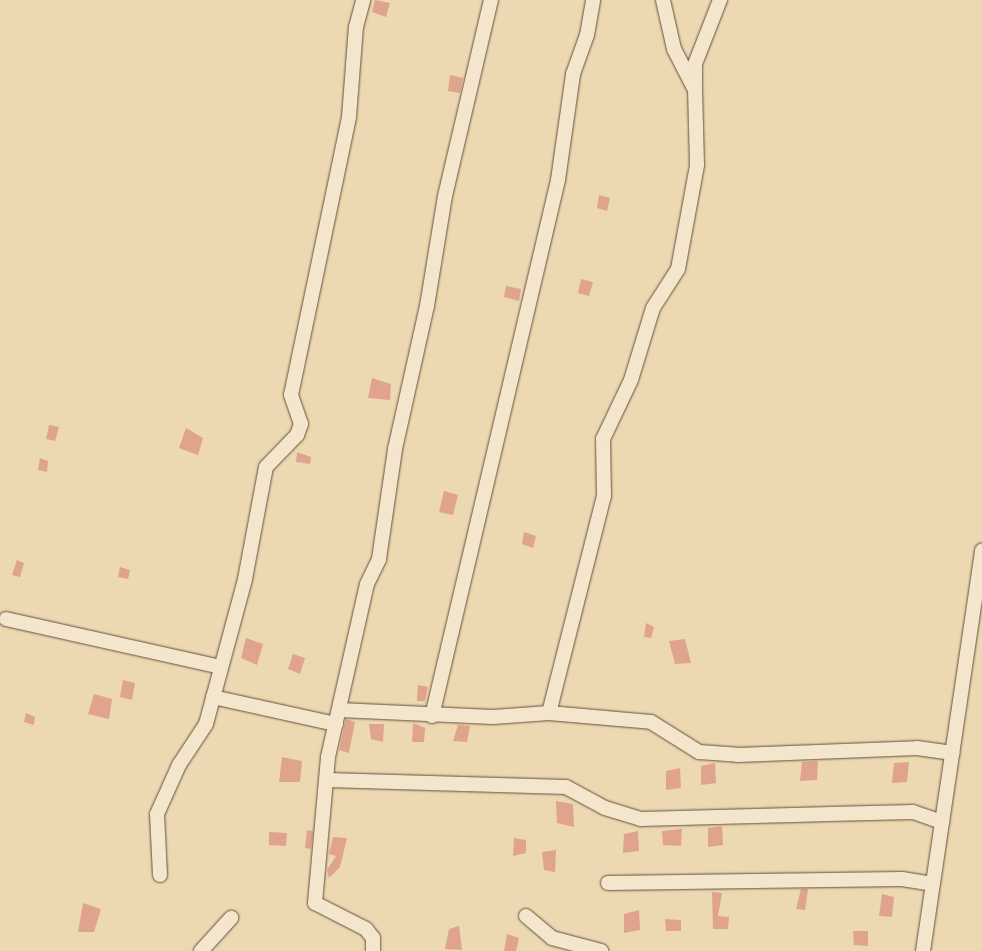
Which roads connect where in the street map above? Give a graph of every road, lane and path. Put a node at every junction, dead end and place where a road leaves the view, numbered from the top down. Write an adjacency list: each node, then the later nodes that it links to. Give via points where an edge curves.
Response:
1 (363, 0): 9 (street, via 356,27 349,117 291,394 301,424 297,434 266,466 245,579)
2 (491, 0): 11 (street, via 445,196 395,449 379,559 367,584)
3 (593, 0): 13 (street, via 588,35 573,74 556,189)
4 (663, 0): 6 (street, via 674,49)
5 (720, 0): 6 (street, via 695,64)
6 (695, 90): 12 (street, via 697,166 678,270 653,308 631,380 602,439 604,496)
7 (982, 550): 15 (street)
8 (6, 619): 9 (street)
9 (221, 666): 10 (street)
10 (213, 697): 14 (street); 18 (street, via 206,724 179,765 157,814)
11 (339, 710): 13 (street); 14 (street)
12 (549, 713): 13 (street); 15 (street, via 651,722 699,752 917,748)
13 (432, 716)
14 (336, 724): 16 (street)
15 (953, 753): 17 (street)
16 (327, 780): 17 (street, via 566,787 605,808 641,819 913,812); 24 (street, via 315,903 366,929 373,938)
17 (942, 822): 20 (street)
18 (160, 875)
19 (608, 883): 20 (street, via 902,879)
20 (933, 884): 26 (street)
21 (526, 916): 25 (street, via 552,938)
22 (231, 918): 23 (street)
23 (201, 951)
24 (373, 951)
25 (602, 951)
26 (923, 951)

